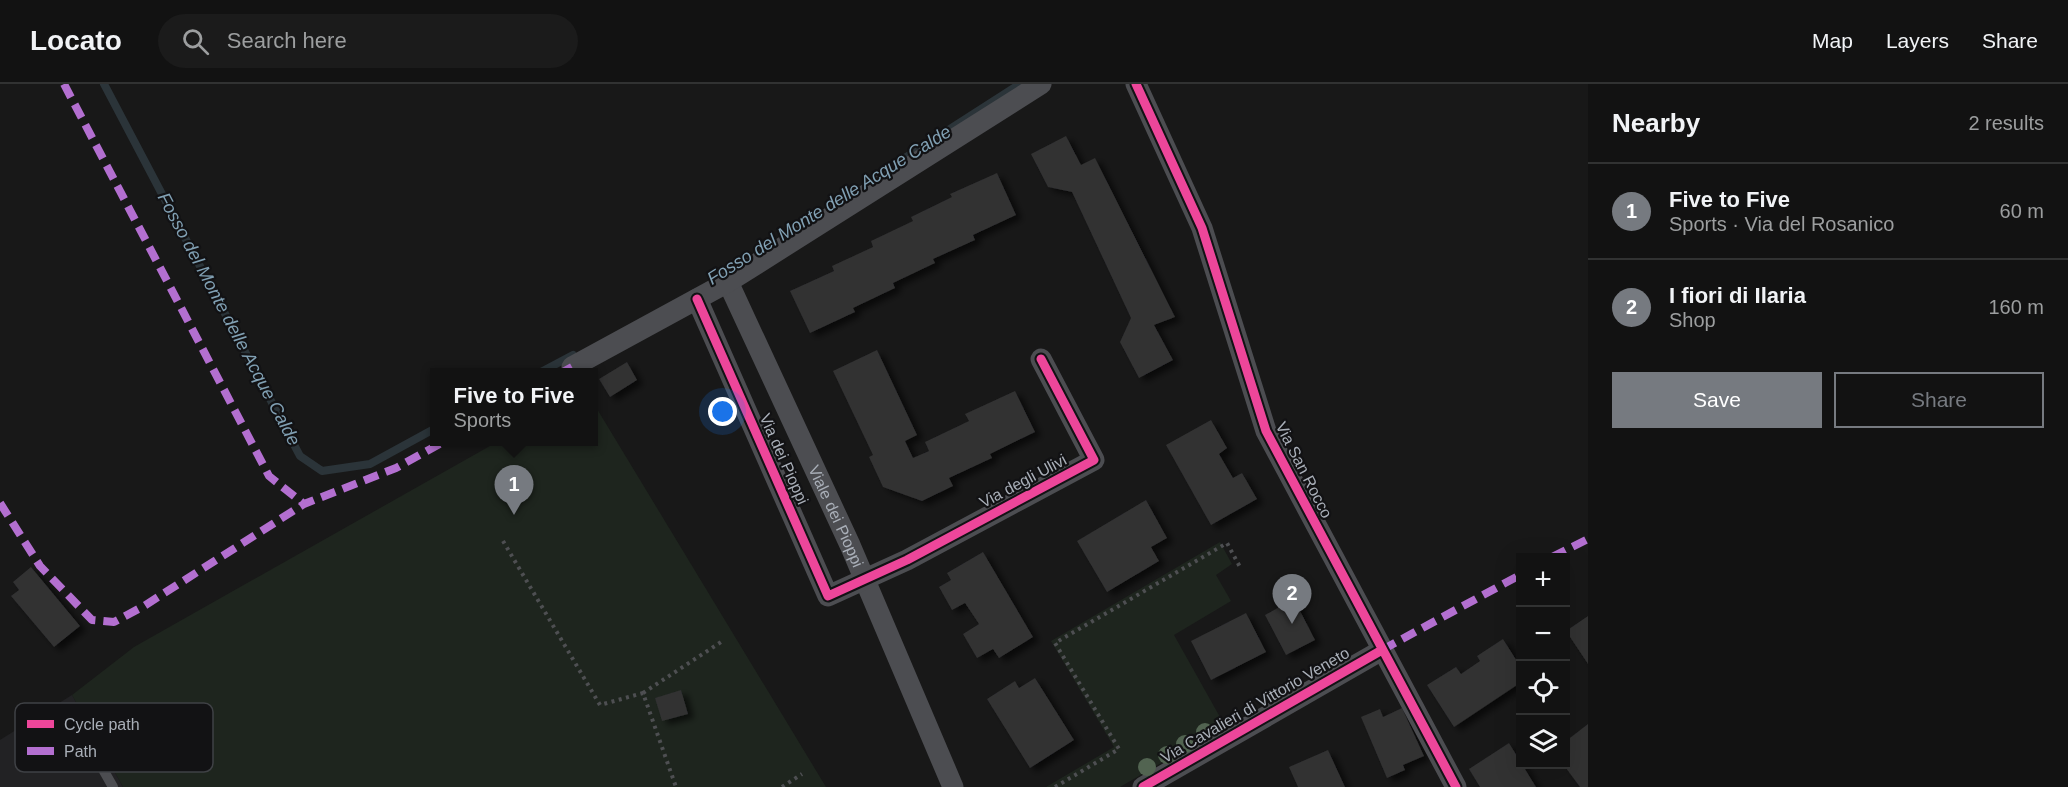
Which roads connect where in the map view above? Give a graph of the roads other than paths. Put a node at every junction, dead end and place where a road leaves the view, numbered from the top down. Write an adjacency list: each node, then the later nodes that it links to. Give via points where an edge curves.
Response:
1 (1041, 84): 3 (street)
2 (1136, 84): 8 (street, Via San Rocco, via 1202,228 1266,431)
3 (728, 282): 4 (street); 7 (street, Viale dei Pioppi)
4 (697, 299): 6 (street); 7 (street, Via dei Pioppi, via 828,596)
5 (1041, 359): 7 (street, Via degli Ulivi, via 1094,460 907,560)
6 (572, 368)
7 (863, 579): 11 (street, Viale dei Pioppi)
8 (1382, 650): 12 (street, Via Cavalieri di Vittorio Veneto); 13 (street, Via San Rocco)
9 (104, 772): 10 (lane)
10 (113, 787)
11 (953, 787)
12 (1143, 787)
13 (1456, 787)

